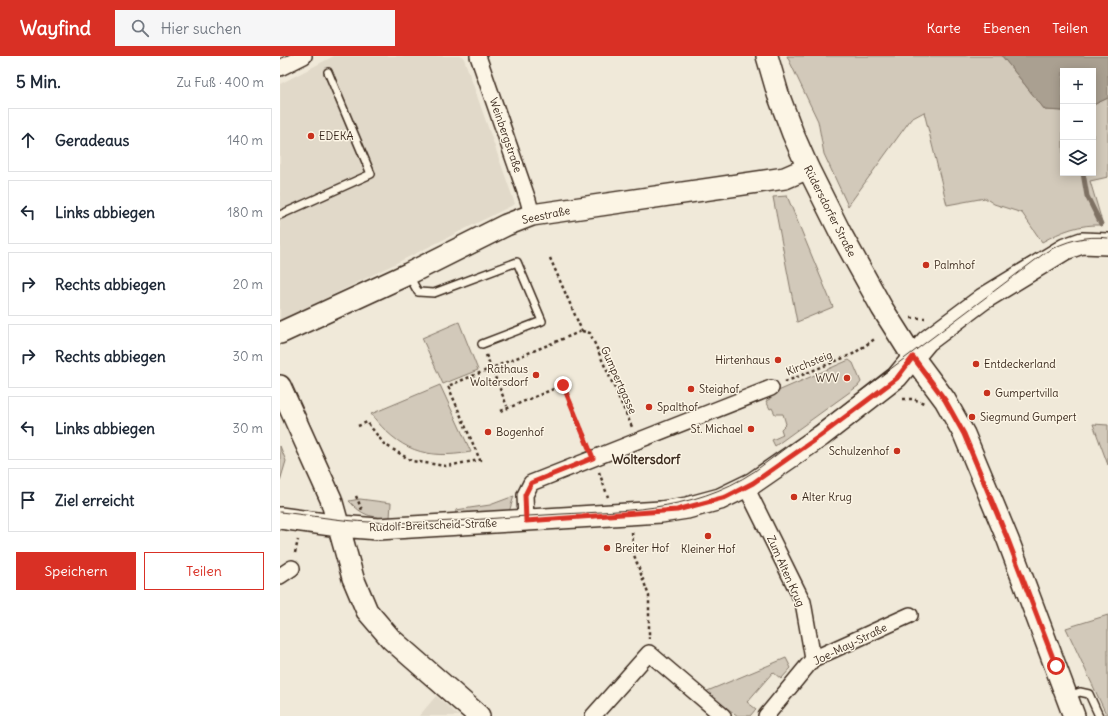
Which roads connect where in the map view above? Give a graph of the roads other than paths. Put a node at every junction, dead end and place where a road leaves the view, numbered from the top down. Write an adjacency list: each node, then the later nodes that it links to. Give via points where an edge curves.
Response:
1 (304, 56): 4 (street)
2 (478, 56): 8 (street, Weinbergstraße)
3 (767, 56): 6 (street, Rüdersdorfer Straße, via 778,94)
4 (280, 68)
5 (328, 72): 7 (lane, via 371,174)
6 (808, 168): 8 (street, Seestraße, via 785,178); 13 (street, Rüdersdorfer Straße, via 866,281)
7 (280, 215)
8 (532, 216): 10 (street, Seestraße, via 506,225)
9 (1108, 244): 13 (street, Rudolf-Breitscheid-Straße, via 1077,244 1053,255 983,299 927,341)
10 (408, 274): 11 (street, Seestraße); 12 (lane, via 418,292 434,293 517,262 542,321)
11 (280, 333)
12 (482, 344)
13 (913, 357): 16 (street, Rudolf-Breitscheid-Straße, via 897,378); 22 (street, Rüdersdorfer Straße, via 945,400 964,434)
14 (280, 386): 19 (street, via 329,495)
15 (772, 388): 18 (street, via 531,483 525,495)
16 (746, 487): 18 (street, Rudolf-Breitscheid-Straße, via 720,499 677,510); 21 (street, Zum Alten Krug, via 803,602)
17 (280, 518): 19 (street, Rudolf-Breitscheid-Straße)
18 (526, 521): 19 (street, Rudolf-Breitscheid-Straße, via 413,528)
19 (339, 526): 23 (street, via 353,578 367,611 391,638)
20 (910, 615): 21 (street, Joe-May-Straße)
21 (813, 659): 26 (street, Joe-May-Straße)
22 (1068, 696): 27 (street, Rüdersdorfer Straße); 28 (lane, via 1080,692 1090,694)
23 (479, 716)
24 (592, 716): 25 (street, via 649,653)
25 (723, 716)
26 (766, 716)
27 (1074, 716)
28 (1099, 716)

